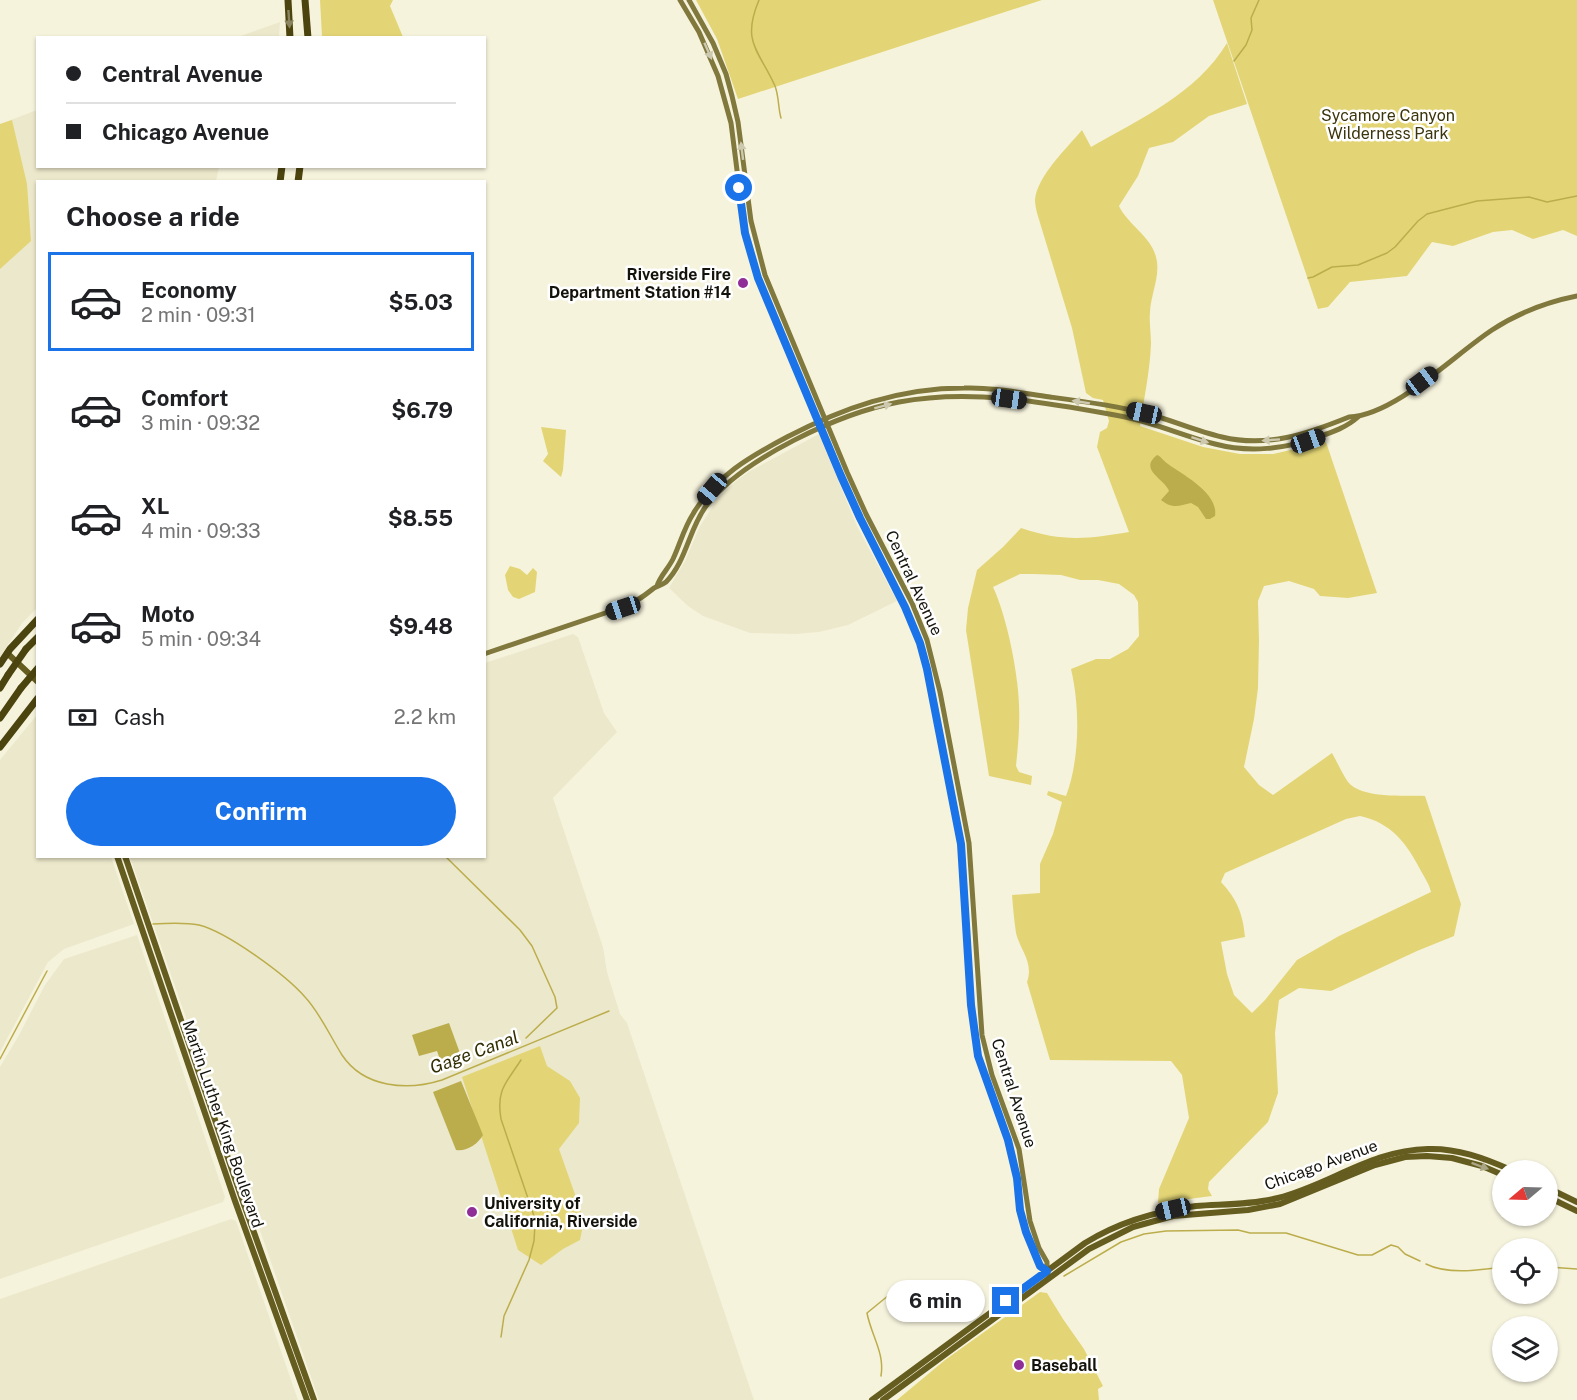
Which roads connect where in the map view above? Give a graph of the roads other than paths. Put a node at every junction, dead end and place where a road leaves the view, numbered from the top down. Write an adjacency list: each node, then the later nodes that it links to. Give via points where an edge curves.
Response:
1 (288, 0): 5 (highway, one-way to 5)
2 (305, 0): 6 (highway)
3 (680, 0): 7 (main road, Central Avenue, one-way to 7, via 718,76)
4 (689, 0): 8 (main road, Central Avenue, one-way to 4, via 738,122 726,74)
5 (290, 36)
6 (308, 36)
7 (737, 173): 8 (main road); 12 (main road, Central Avenue, via 745,233 758,278)
8 (744, 173): 11 (main road, Central Avenue, via 755,242 765,275)
9 (1577, 296): 10 (main road, via 1556,300 1510,319 1405,394)
10 (1358, 417): 11 (main road, one-way to 11, via 1292,438 1251,441 1220,437 1124,408 965,387 900,394); 13 (main road, one-way to 10, via 880,406 963,395 1120,416 1215,444 1248,449 1308,441 1349,425)
11 (825, 418): 12 (main road); 13 (main road, Central Avenue)
12 (818, 421): 13 (main road, Central Avenue); 14 (main road, via 753,455 717,483 692,514)
13 (824, 426): 14 (main road, via 756,461 722,489 699,517 673,572 664,584); 34 (main road, Central Avenue, via 860,518 905,607 927,669 961,844 978,1056 1008,1140 1026,1232 1040,1266)
14 (657, 586): 18 (main road, via 623,608)
15 (36, 621): 17 (highway)
16 (36, 640): 22 (highway, bridge)
17 (7, 653): 19 (highway); 21 (main road)
18 (486, 653)
19 (0, 664)
20 (36, 670): 24 (highway, bridge)
21 (36, 680)
22 (0, 688)
23 (36, 701): 25 (highway)
24 (0, 718)
25 (0, 747)
26 (118, 858): 35 (main road, Martin Luther King Boulevard)
27 (126, 858): 36 (main road, Martin Luther King Boulevard)
28 (1492, 1162): 34 (main road, Chicago Avenue, via 1429,1148 1373,1158 1279,1198 1150,1215 1102,1233)
29 (1492, 1170): 34 (main road, Chicago Avenue, one-way to 29, via 1133,1227 1173,1216 1280,1204 1381,1163 1419,1156 1452,1158)
30 (1558, 1193): 32 (main road)
31 (1558, 1202): 33 (main road)
32 (1577, 1202)
33 (1577, 1211)
34 (1048, 1274): 37 (main road, Chicago Avenue); 38 (main road, Chicago Avenue)
35 (307, 1400)
36 (314, 1400)
37 (872, 1400)
38 (883, 1400)

